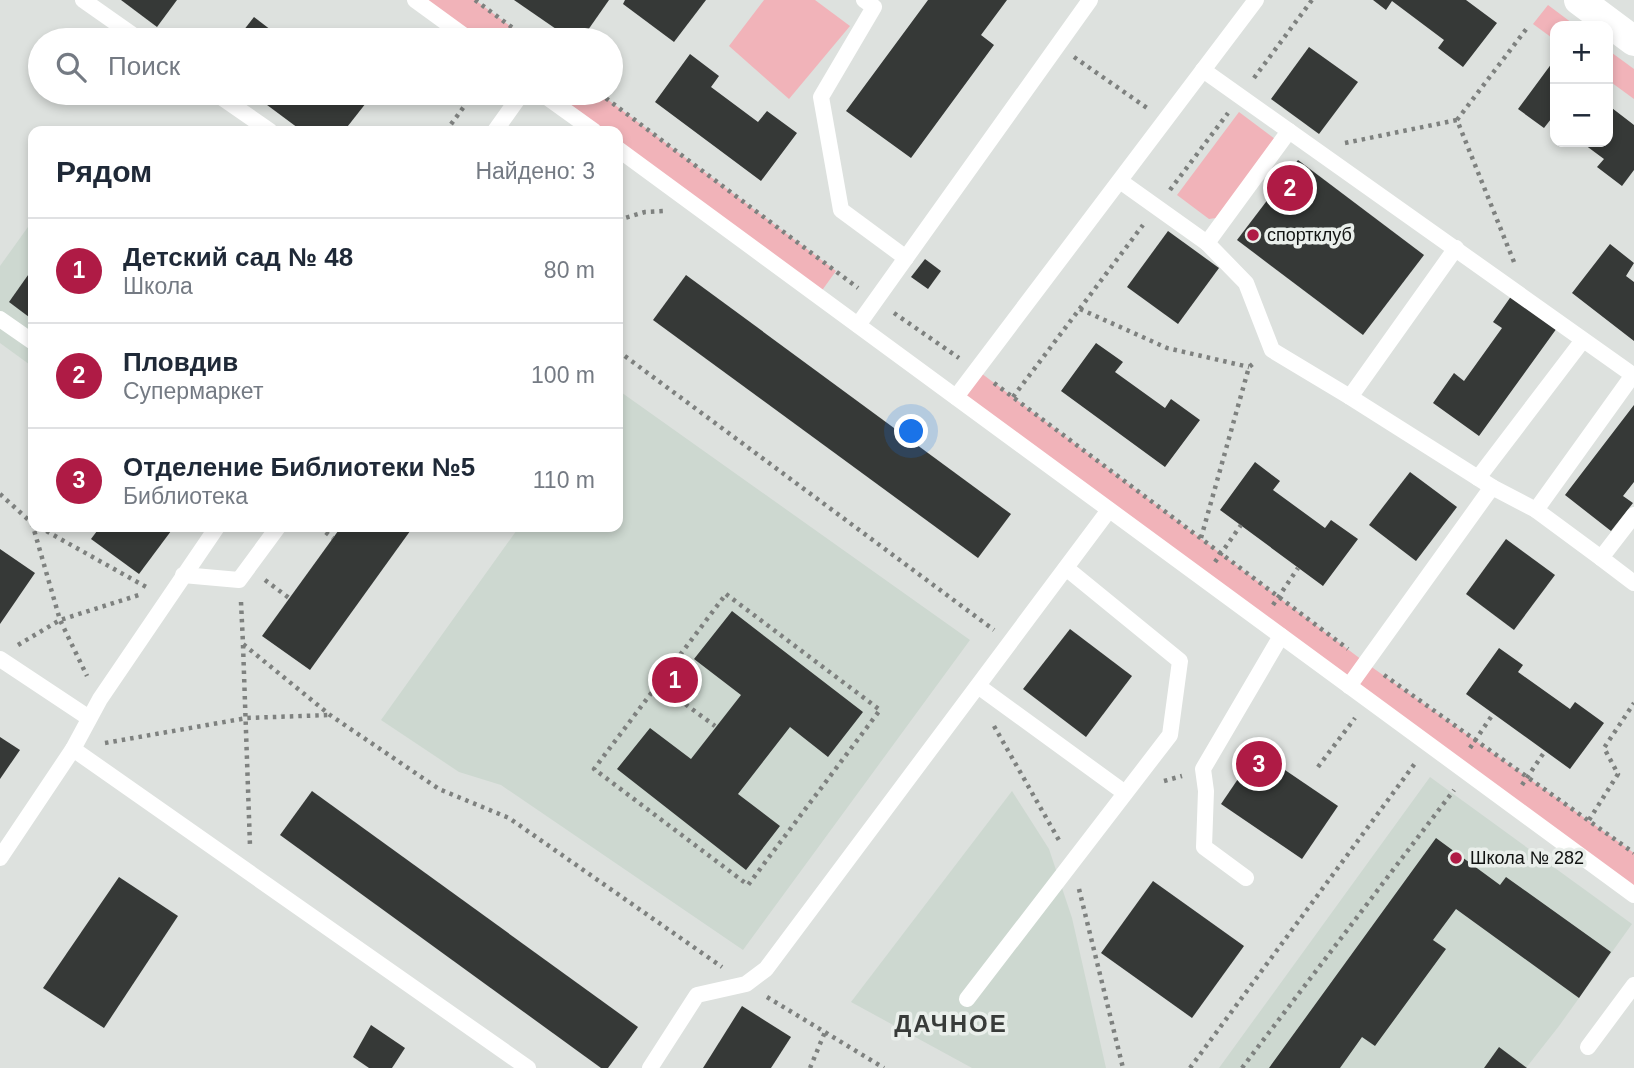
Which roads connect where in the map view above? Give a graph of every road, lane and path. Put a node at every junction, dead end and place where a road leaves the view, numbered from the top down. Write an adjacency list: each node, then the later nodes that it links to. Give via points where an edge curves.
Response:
1 (83, 0): 8 (lane)
2 (415, 0): 9 (lane)
3 (475, 0): 10 (path)
4 (864, 0): 34 (lane, via 874,7 821,97 841,210)
5 (1090, 0): 13 (lane)
6 (1256, 0): 14 (lane)
7 (1579, 0): 12 (street)
8 (123, 28)
9 (454, 28)
10 (512, 28)
11 (1527, 28): 20 (path)
12 (1634, 41)
13 (1058, 46): 21 (path); 34 (lane)
14 (1203, 70): 21 (lane); 26 (lane)
15 (232, 105): 22 (lane)
16 (465, 105): 23 (path)
17 (513, 105): 24 (lane)
18 (558, 105): 25 (lane)
19 (614, 105): 35 (path)
20 (1457, 120): 27 (path); 36 (path)
21 (1165, 121): 29 (lane)
22 (263, 126)
23 (450, 126)
24 (499, 126)
25 (587, 126)
26 (1289, 131): 27 (lane); 32 (lane)
27 (1315, 149): 33 (lane)
28 (623, 153): 30 (lane)
29 (1120, 181): 32 (lane); 45 (lane)
30 (700, 209): 31 (path, via 645,212); 39 (lane)
31 (623, 219)
32 (1207, 243): 42 (lane, via 1246,283)
33 (1457, 248): 36 (lane); 47 (lane)
34 (906, 258): 35 (lane)
35 (875, 300): 39 (lane); 45 (path)
36 (1530, 302): 41 (lane)
37 (1080, 309): 44 (path, via 1167,348)
38 (0, 319): 40 (lane)
39 (858, 325): 46 (lane)
40 (28, 339)
41 (1583, 340): 48 (lane); 52 (lane, via 1633,375)
42 (1272, 350): 44 (path); 47 (lane)
43 (623, 355): 74 (path)
44 (1249, 367): 62 (path)
45 (977, 370): 46 (lane); 62 (path)
46 (956, 397): 51 (lane)
47 (1349, 397): 48 (lane)
48 (1478, 478): 49 (lane)
49 (1492, 487): 52 (lane); 78 (lane)
50 (0, 494): 54 (path)
51 (1109, 510): 65 (lane); 68 (lane)
52 (1536, 510): 64 (lane)
53 (1634, 515): 64 (lane)
54 (28, 519)
55 (1241, 525): 63 (path)
56 (35, 532): 72 (path)
57 (48, 532): 72 (path, via 153,591)
58 (213, 532): 67 (lane)
59 (274, 532): 69 (lane)
60 (325, 532): 61 (path)
61 (333, 538)
62 (1200, 538): 63 (path)
63 (1221, 553): 68 (path); 71 (path)
64 (1601, 558): 70 (lane)
65 (1066, 568): 81 (lane); 97 (lane, via 1180,661 1170,735)
66 (1298, 568): 71 (path)
67 (183, 575): 69 (lane); 82 (lane)
68 (1203, 579): 73 (lane)
69 (239, 580): 76 (path)
70 (1634, 583)
71 (1279, 597): 73 (path); 78 (path)
72 (60, 620): 77 (path); 82 (path)
73 (1262, 622): 75 (lane)
74 (995, 630)
75 (1281, 636): 80 (lane); 103 (lane, via 1203,769 1204,847)
76 (243, 644): 86 (path); 88 (path)
77 (6, 654): 87 (lane)
78 (1366, 663): 80 (lane); 90 (path)
79 (658, 684): 79 (path, via 726,594 880,710 748,885 594,769); 89 (path)
80 (1349, 686): 83 (lane)
81 (978, 687): 97 (lane); 105 (lane, via 766,970)
82 (100, 699): 87 (lane)
83 (1368, 700): 91 (lane); 94 (path)
84 (1634, 703): 99 (path, via 1604,748 1618,774)
85 (1493, 714): 90 (path)
86 (330, 715): 88 (path); 105 (path, via 439,789 509,818)
87 (89, 718): 92 (lane)
88 (247, 718): 92 (path); 102 (path)
89 (715, 726)
90 (1476, 740): 95 (path); 96 (path)
91 (1429, 745): 95 (lane); 114 (path)
92 (74, 749): 101 (lane); 102 (lane)
93 (1545, 751): 96 (path)
94 (1318, 767)
95 (1463, 769): 98 (lane); 115 (path)
96 (1527, 777): 98 (path); 99 (path)
97 (1125, 793): 107 (lane)
98 (1509, 803): 104 (lane)
99 (1588, 821): 100 (path)
100 (1634, 853)
101 (0, 858)
102 (251, 871): 110 (lane)
103 (1247, 878)
104 (1634, 895)
105 (746, 984): 108 (path); 111 (lane, via 697,995)
106 (1634, 985): 109 (lane)
107 (967, 999)
108 (825, 1032): 112 (path); 113 (path)
109 (1588, 1047)
110 (528, 1068)
111 (650, 1068)
112 (810, 1068)
113 (884, 1068)
114 (1190, 1068)
115 (1242, 1068)

